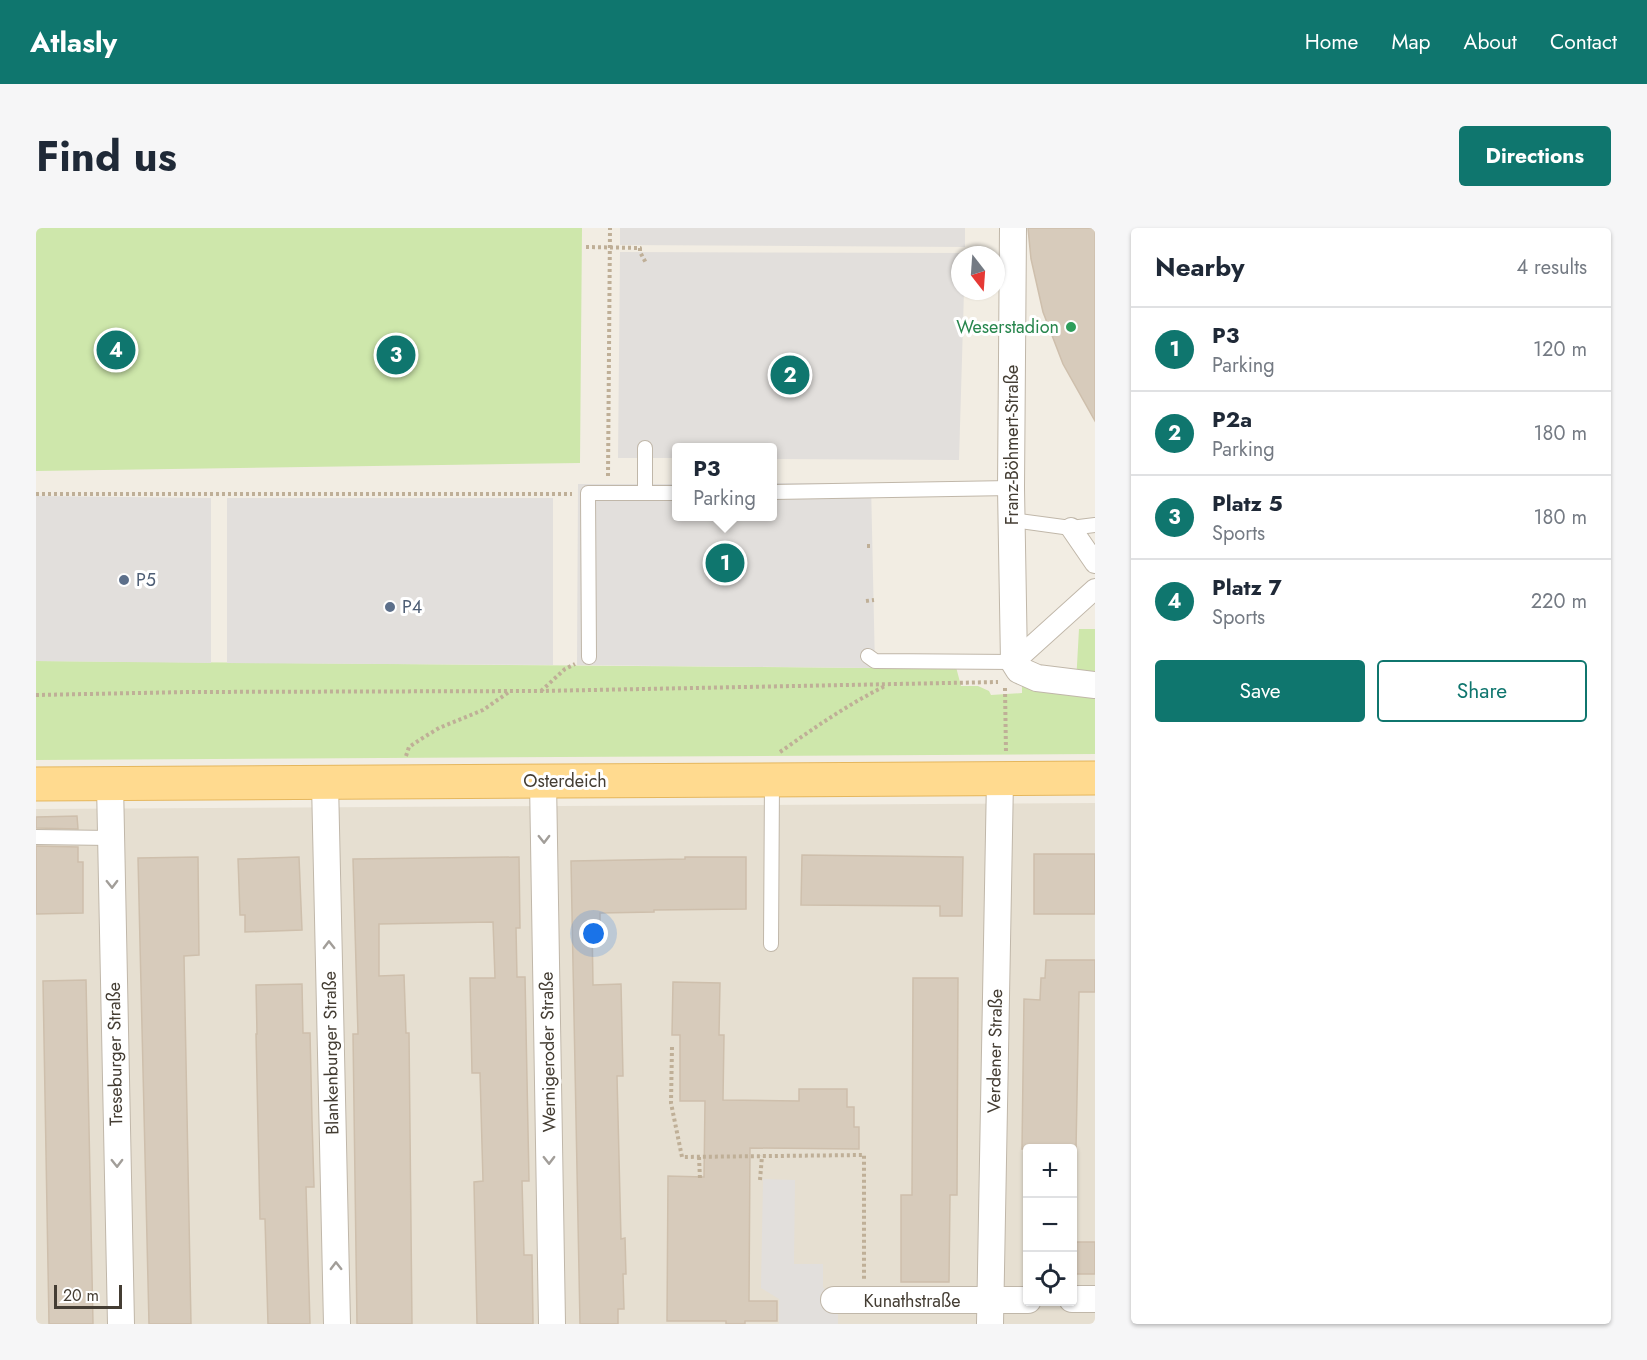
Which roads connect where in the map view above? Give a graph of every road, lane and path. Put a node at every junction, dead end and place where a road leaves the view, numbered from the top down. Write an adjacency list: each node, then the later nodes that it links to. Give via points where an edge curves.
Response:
1 (610, 228): 4 (path)
2 (1012, 228): 7 (street, Franz-Böhmert-Straße)
3 (586, 247): 4 (path)
4 (609, 248): 5 (path, via 640,248); 13 (path)
5 (646, 263)
6 (645, 448): 9 (lane)
7 (1011, 488): 8 (lane); 14 (street, Franz-Böhmert-Straße)
8 (777, 492)
9 (645, 493): 10 (lane); 13 (lane)
10 (672, 493)
11 (36, 494): 12 (path)
12 (588, 494): 13 (lane); 24 (lane)
13 (608, 494)
14 (1012, 520): 16 (lane); 25 (street, Franz-Böhmert-Straße)
15 (1095, 525): 16 (lane)
16 (1071, 528): 19 (street)
17 (867, 546): 18 (path)
18 (872, 546)
19 (1095, 563)
20 (1095, 589): 25 (street)
21 (874, 600): 22 (path)
22 (866, 601)
23 (868, 656): 25 (lane, via 875,661)
24 (589, 657): 28 (path, via 565,669)
25 (1009, 672): 26 (path); 27 (street, via 1019,670 1037,678)
26 (888, 684): 28 (path); 33 (path, via 825,720)
27 (1095, 684)
28 (541, 691): 29 (path)
29 (510, 692): 31 (path); 32 (path, via 483,710 421,739 410,747)
30 (1005, 694): 34 (path)
31 (36, 695)
32 (404, 761)
33 (775, 767): 34 (main road, Osterdeich); 36 (main road, Osterdeich); 42 (lane)
34 (1003, 768): 35 (main road, Osterdeich); 53 (street, Verdener Straße)
35 (1095, 778)
36 (543, 781): 37 (main road, Osterdeich); 56 (street, Wernigeroder Straße, one-way to 56)
37 (325, 783): 39 (main road, Osterdeich); 55 (street, Blankenburger Straße, one-way to 37)
38 (36, 784): 39 (main road, Osterdeich)
39 (110, 784): 41 (street, Treseburger Straße)
40 (36, 837): 41 (lane)
41 (111, 838): 54 (street, Treseburger Straße, one-way to 54)
42 (771, 944)
43 (672, 1047): 45 (path, via 671,1103 682,1157)
44 (762, 1156): 45 (path); 47 (path); 51 (path, via 864,1155)
45 (699, 1157): 46 (path)
46 (700, 1179)
47 (760, 1180)
48 (1077, 1299): 49 (street)
49 (1095, 1299)
50 (834, 1300): 51 (street, Kunathstraße)
51 (864, 1301): 53 (street, Kunathstraße)
52 (1023, 1302): 53 (street, Kunathstraße)
53 (991, 1313)
54 (121, 1324)
55 (337, 1324)
56 (552, 1324)

